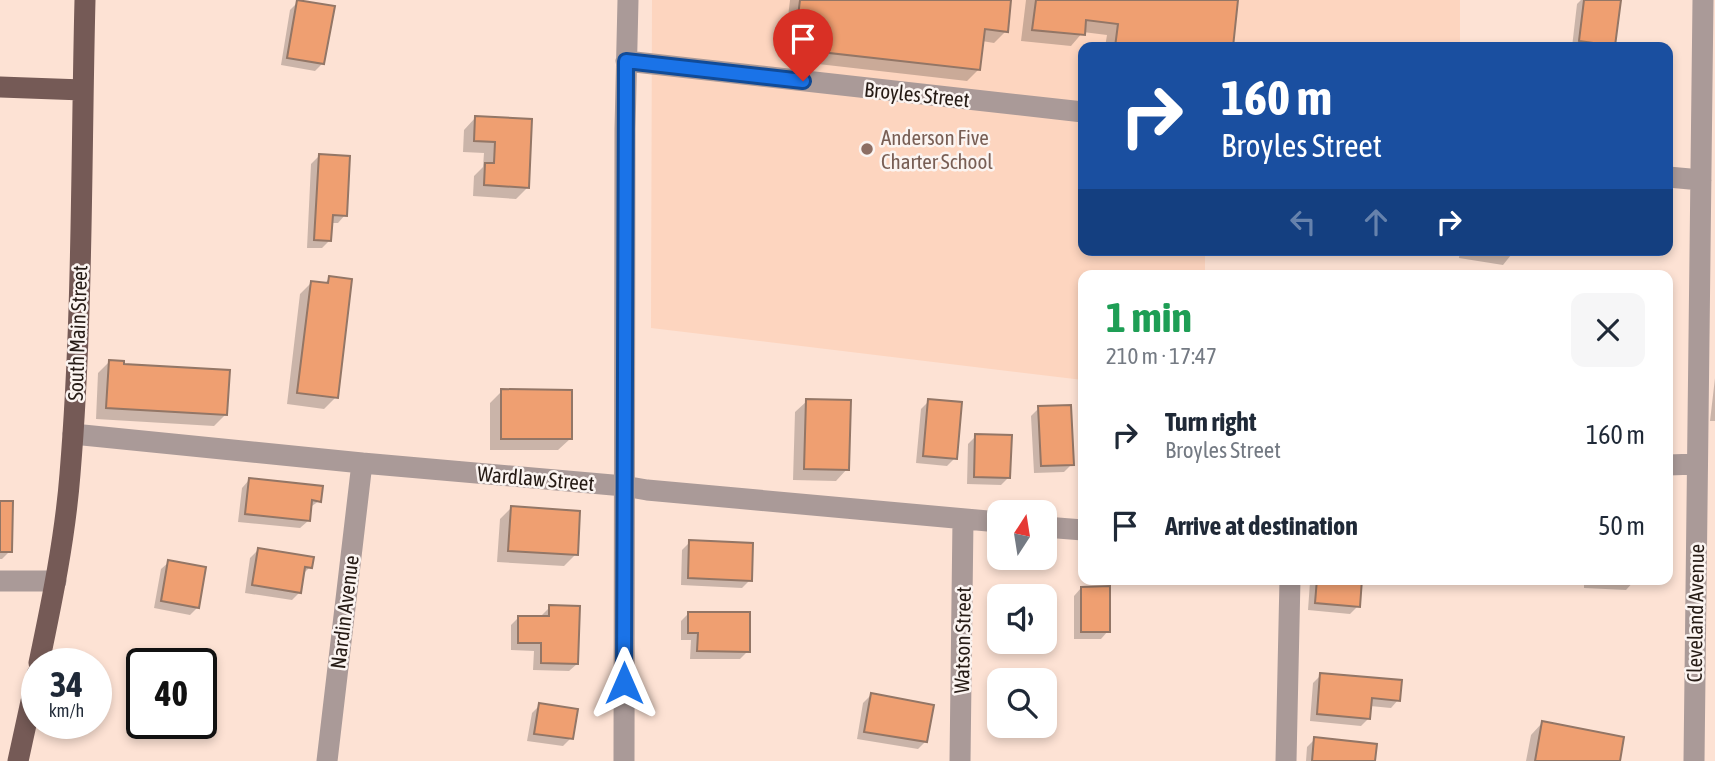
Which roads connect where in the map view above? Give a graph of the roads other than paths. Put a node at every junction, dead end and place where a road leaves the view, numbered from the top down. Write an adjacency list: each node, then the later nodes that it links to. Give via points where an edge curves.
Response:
1 (85, 0): 7 (main road, South Main Street)
2 (628, 0): 4 (street)
3 (1703, 0): 5 (street, Cleveland Avenue)
4 (626, 61): 8 (street, Broyles Street); 16 (street)
5 (1709, 73): 10 (street, Cleveland Avenue)
6 (0, 87): 7 (main road)
7 (83, 90): 12 (main road, South Main Street)
8 (1078, 111)
9 (1673, 177): 10 (street)
10 (1701, 180): 11 (street, Cleveland Avenue)
11 (1707, 330): 14 (street, Cleveland Avenue)
12 (73, 433): 13 (street, Wardlaw Street); 22 (main road, South Main Street)
13 (362, 463): 16 (street, Wardlaw Street); 27 (street, Nardin Avenue)
14 (1698, 464): 15 (street); 31 (street, Cleveland Avenue)
15 (1673, 465)
16 (624, 486): 17 (street, Wardlaw Street); 28 (street)
17 (963, 519): 18 (street, Wardlaw Street); 29 (street, Watson Street)
18 (987, 521)
19 (1057, 528): 20 (street)
20 (1078, 530)
21 (0, 580): 22 (street)
22 (56, 581): 24 (main road, South Main Street)
23 (1290, 585): 30 (street)
24 (42, 648)
25 (23, 739): 26 (main road)
26 (18, 761)
27 (327, 761)
28 (624, 761)
29 (960, 761)
30 (1286, 761)
31 (1694, 761)

